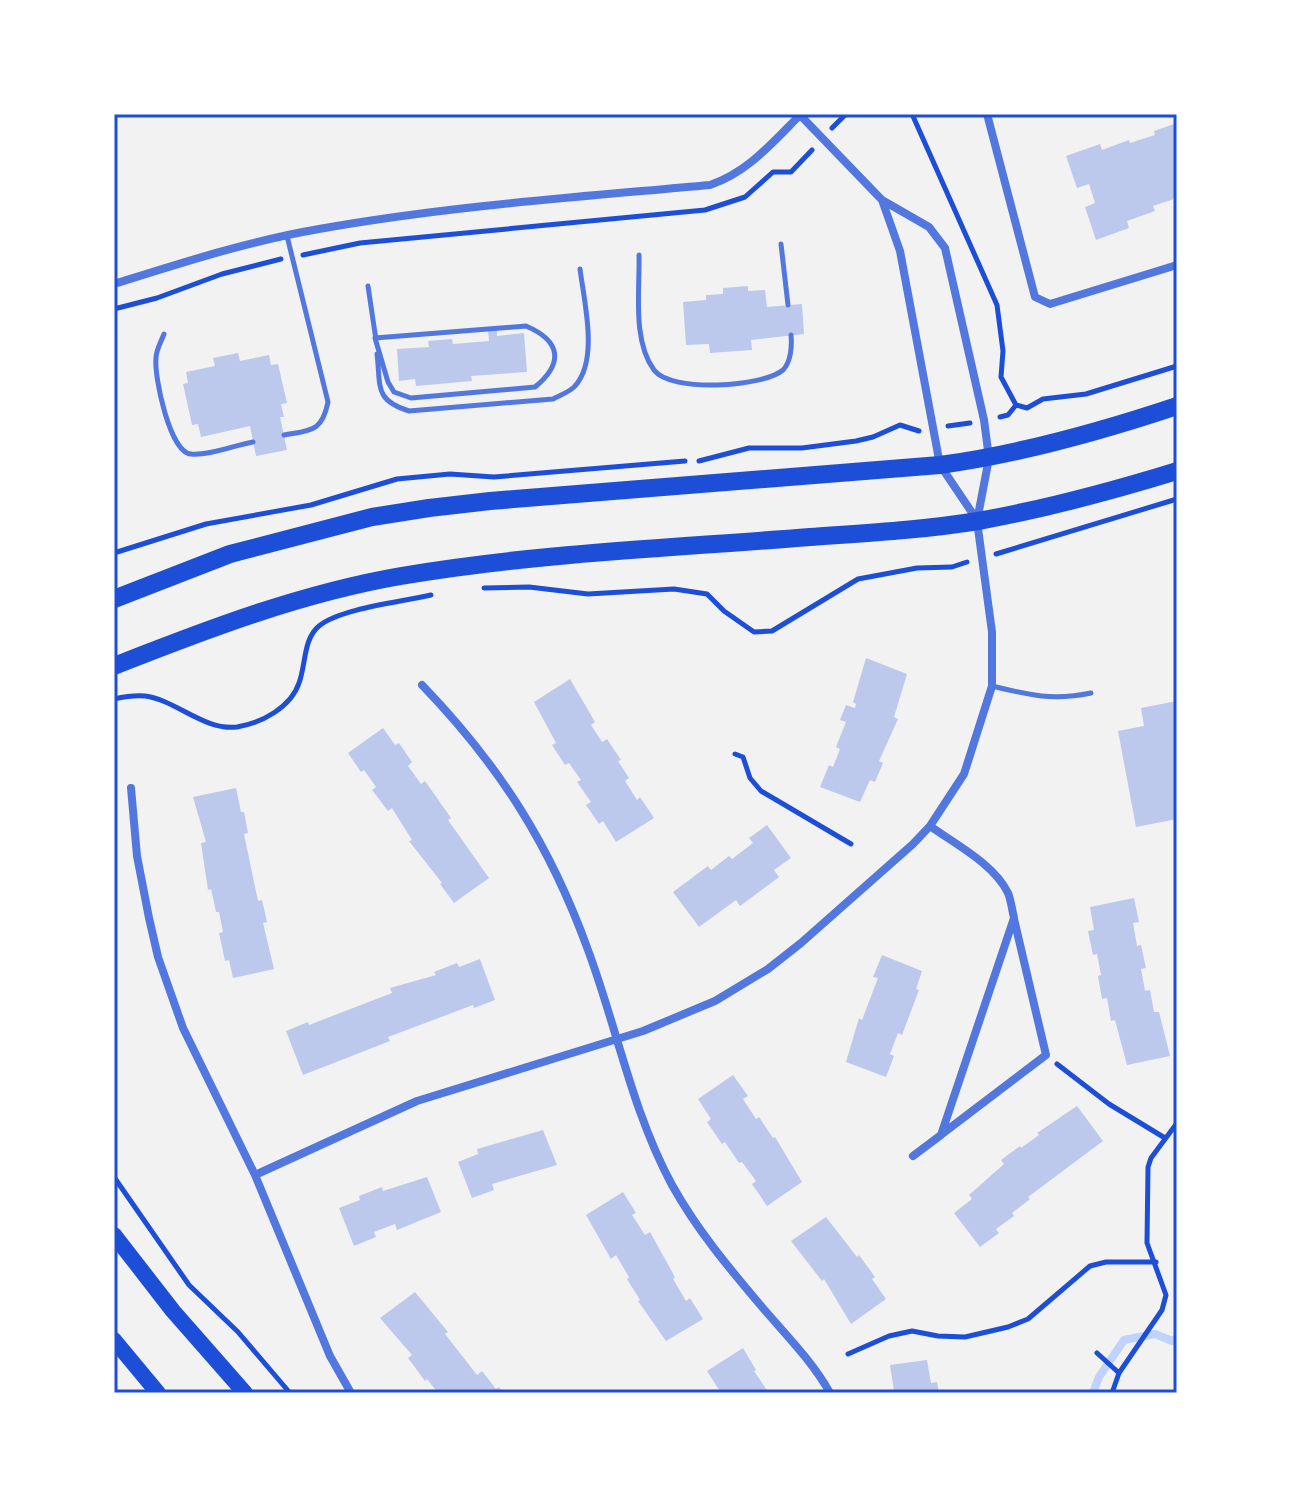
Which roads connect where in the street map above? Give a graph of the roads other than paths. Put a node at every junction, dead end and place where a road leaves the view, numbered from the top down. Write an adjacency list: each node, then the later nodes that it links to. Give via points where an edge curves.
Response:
1 (800, 114): 3 (street); 4 (street, via 751,164 710,185 428,211)
2 (987, 114): 7 (street, via 1035,297 1050,304)
3 (882, 200): 18 (street, via 929,227 945,248); 19 (street, via 900,251)
4 (287, 236): 9 (street); 16 (lane, via 328,402 325,420 314,429)
5 (781, 244): 11 (lane)
6 (639, 255): 13 (lane, via 644,351 655,373 673,382 709,385 769,379 786,368)
7 (1177, 265)
8 (580, 269): 14 (lane, via 589,344 583,374 574,388 553,399 409,411 391,405 381,393)
9 (114, 284)
10 (368, 286): 14 (lane)
11 (788, 305)
12 (164, 334): 17 (lane, via 156,375 173,441 181,451 191,455)
13 (791, 335)
14 (375, 338): 14 (lane, via 388,382 394,392 411,398 535,387 550,375 556,359 541,332 526,326)
15 (1177, 406): 18 (main road)
16 (284, 435)
17 (253, 442)
18 (989, 458): 19 (main road); 21 (street)
19 (940, 465): 21 (street); 22 (main road, via 372,517 230,554)
20 (1177, 471): 21 (main road)
21 (977, 521): 23 (main road, via 487,563 400,577 285,603); 25 (street, via 992,632)
22 (114, 599)
23 (114, 666)
24 (422, 685): 30 (street, via 494,766 560,879)
25 (992, 686): 26 (lane, via 1066,699); 28 (street, via 964,774)
26 (1091, 693)
27 (131, 788): 33 (street, via 137,856 158,957 196,1057)
28 (930, 826): 29 (street, via 998,880); 30 (street, via 768,969 677,1019)
29 (1014, 918): 31 (street); 31 (street, via 1046,1055)
30 (615, 1040): 33 (street, via 417,1101); 39 (street, via 648,1135 691,1217)
31 (941, 1135): 32 (street)
32 (913, 1156)
33 (255, 1175): 38 (street, via 330,1356)
34 (114, 1235): 37 (main road)
35 (114, 1340): 36 (main road)
36 (158, 1393)
37 (245, 1393)
38 (351, 1393)
39 (830, 1393)

